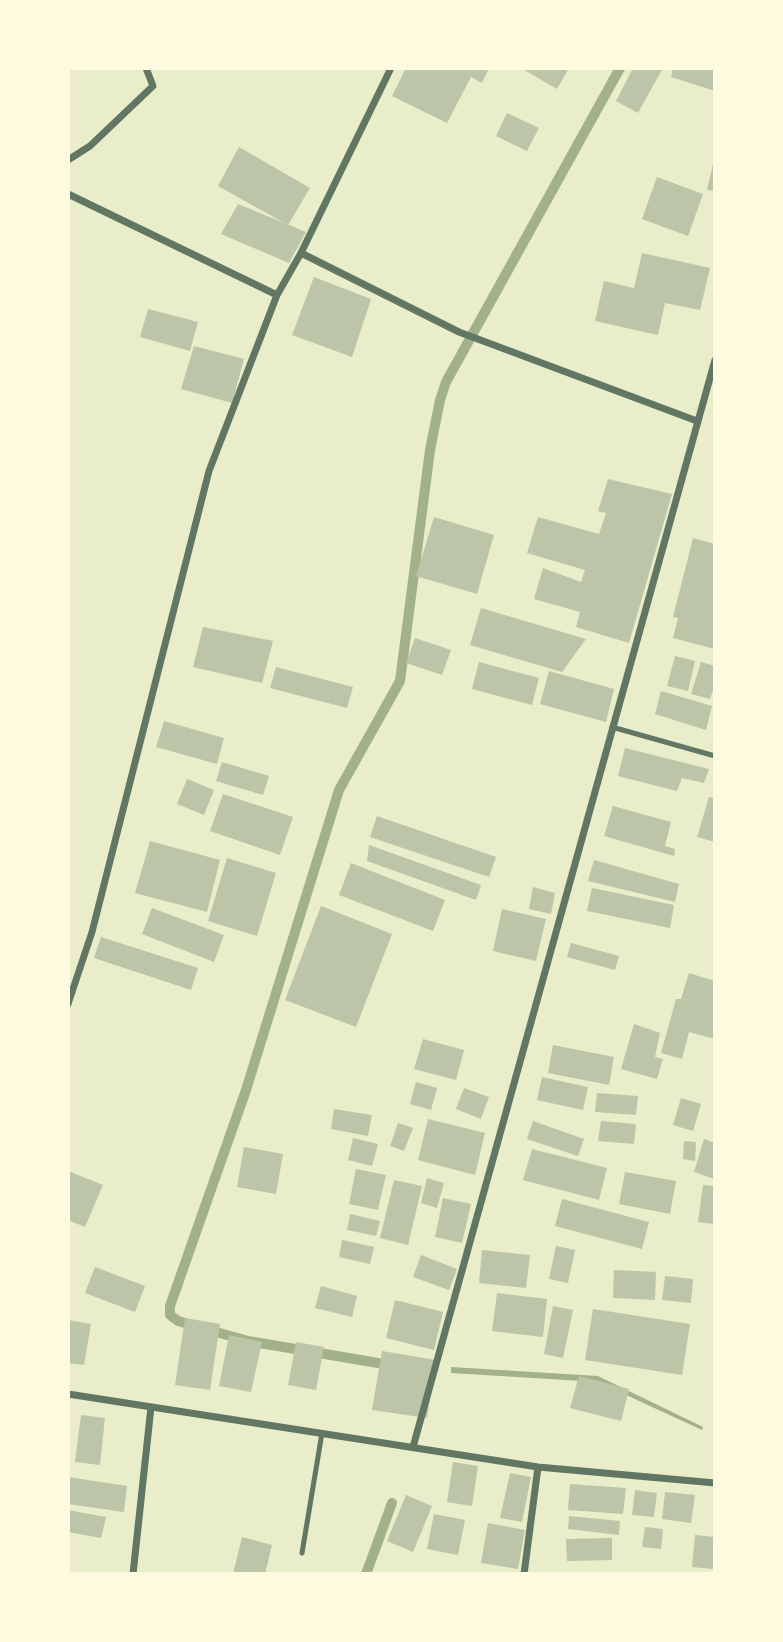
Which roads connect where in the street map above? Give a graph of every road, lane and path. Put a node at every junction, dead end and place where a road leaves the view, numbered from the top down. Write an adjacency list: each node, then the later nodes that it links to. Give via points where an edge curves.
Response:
1 (146, 68): 3 (street, via 153,86 90,146)
2 (391, 68): 5 (street)
3 (68, 160)
4 (68, 194): 6 (street)
5 (301, 253): 6 (street); 8 (street, via 459,332)
6 (277, 295): 11 (street, via 209,471 92,932)
7 (715, 360): 8 (street)
8 (697, 421): 9 (street)
9 (612, 727): 10 (lane); 15 (street)
10 (715, 756)
11 (68, 1004)
12 (68, 1394): 13 (street)
13 (150, 1407): 14 (street); 19 (street)
14 (322, 1433): 15 (street); 18 (lane)
15 (413, 1447): 16 (street)
16 (538, 1467): 17 (street); 20 (street)
17 (715, 1483)
18 (302, 1553)
19 (133, 1574)
20 (524, 1574)

